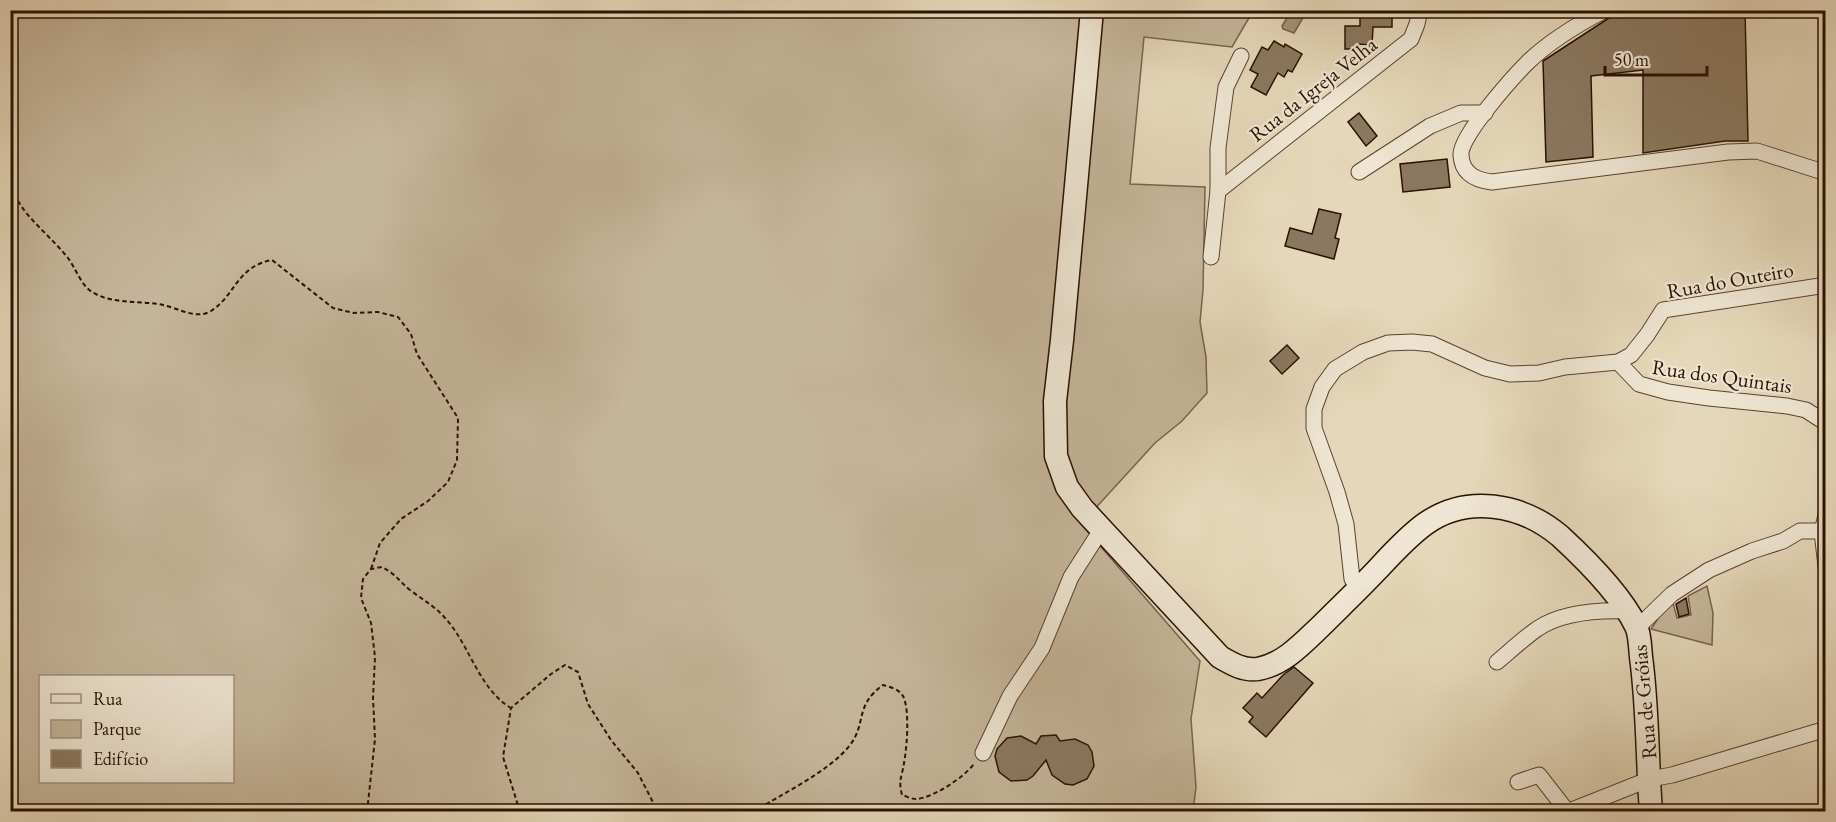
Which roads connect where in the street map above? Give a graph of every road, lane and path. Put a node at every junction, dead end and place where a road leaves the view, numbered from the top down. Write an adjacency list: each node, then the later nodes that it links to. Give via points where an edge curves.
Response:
1 (1092, 10): 15 (street, via 1055,401 1056,456 1067,486)
2 (1420, 10): 9 (street, Rua da Igreja Velha, via 1411,39)
3 (1605, 10): 5 (street, via 1528,62)
4 (1241, 56): 9 (street, via 1226,87 1218,148)
5 (1485, 113): 6 (street, via 1461,113 1430,126); 7 (street, via 1465,138 1460,154 1466,170 1477,180 1492,182 1757,151)
6 (1359, 172)
7 (1826, 173)
8 (10, 188): 18 (path, via 91,291 118,302 164,305 194,315 210,312 258,263 273,261 333,308 398,317 458,418 458,460 448,482 401,519 380,543)
9 (1218, 191): 10 (street)
10 (1211, 257)
11 (1826, 285): 12 (street, Rua do Outeiro, via 1663,310 1631,355)
12 (1618, 362): 13 (street, Rua dos Quintais, via 1639,384 1668,392 1787,406 1806,410); 19 (street, via 1510,374 1485,368 1432,344 1412,342 1388,343 1335,369 1322,387 1314,409 1314,428 1343,513 1352,579)
13 (1826, 423)
14 (1826, 515): 16 (street)
15 (1101, 530): 19 (street, via 1220,657 1238,667 1256,669 1278,663); 24 (street, via 1071,577 1042,648 1010,696)
16 (1822, 531): 17 (street); 20 (street, via 1800,531 1709,570)
17 (1826, 566)
18 (371, 569): 22 (path, via 382,567 396,575 447,619 485,682); 28 (path, via 363,579 361,598 370,622 375,657 375,739)
19 (1358, 589): 20 (street, via 1426,524 1455,510 1479,505 1500,507 1523,513 1551,529 1578,552)
20 (1632, 619): 21 (street, via 1584,613 1560,619 1538,628); 25 (street, Rua de Gróias, via 1644,675)
21 (1497, 662)
22 (511, 708): 29 (path, via 503,757); 30 (path, via 566,665 578,672 588,704 638,773)
23 (1826, 729): 25 (street)
24 (982, 753): 31 (path, via 954,782 928,796 914,799 902,795 898,782 904,765 906,711 903,695 883,685 864,705 853,742 841,756)
25 (1650, 779): 27 (street); 32 (street, Rua de Gróias)
26 (1518, 782): 27 (street, via 1539,775)
27 (1567, 811)
28 (367, 812)
29 (519, 812)
30 (658, 812)
31 (753, 812)
32 (1651, 812)

